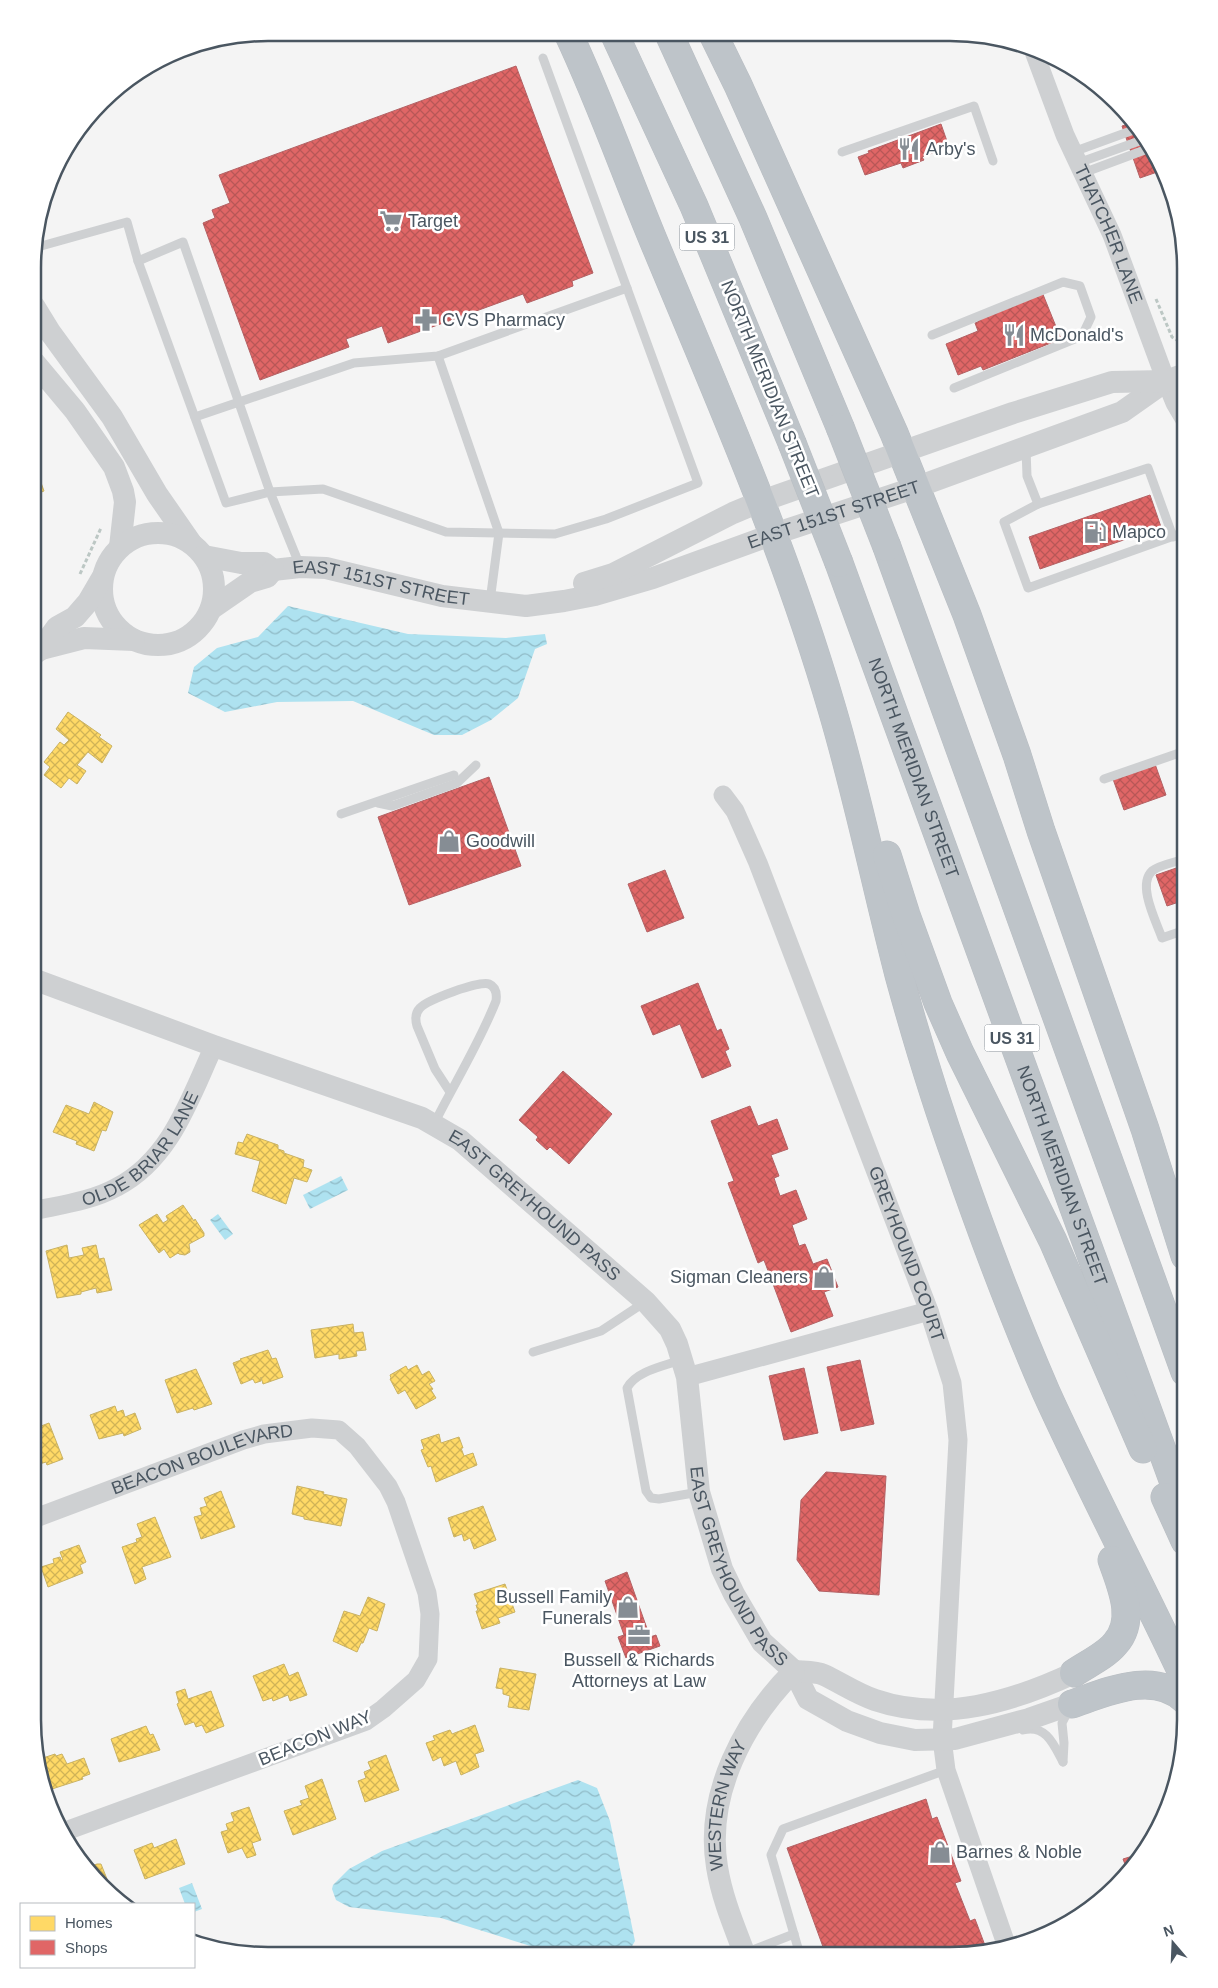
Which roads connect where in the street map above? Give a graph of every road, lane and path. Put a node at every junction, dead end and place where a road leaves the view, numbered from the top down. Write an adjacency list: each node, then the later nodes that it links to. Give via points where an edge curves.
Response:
1 (572, 41): 29 (highway)
2 (617, 41): 72 (highway, NORTH MERIDIAN STREET / US 31, bridge, via 694,206 839,563)
3 (672, 41): 67 (highway, US 31, bridge, via 757,227 887,547)
4 (716, 41): 26 (highway)
5 (543, 58): 15 (lane)
6 (1038, 60): 12 (street, THATCHER LANE)
7 (1131, 132): 12 (lane)
8 (1138, 142): 12 (lane)
9 (1143, 149): 12 (lane)
10 (842, 152): 11 (lane, via 974,106)
11 (993, 161)
12 (1078, 162): 20 (street, THATCHER LANE)
13 (43, 246): 14 (lane, via 127,222)
14 (138, 261): 22 (lane, via 183,242); 24 (lane)
15 (627, 288): 18 (lane); 32 (lane, via 698,483 606,519 555,534)
16 (41, 317): 37 (street, via 112,416 157,494)
17 (932, 335): 21 (lane, via 1063,282 1080,286 1091,316 1082,336)
18 (438, 356): 22 (lane, via 354,363); 32 (lane)
19 (41, 370): 36 (street, via 75,411 114,467 125,502)
20 (1176, 378): 23 (street, THATCHER LANE); 25 (street, EAST 151ST STREET, via 1122,412); 26 (street, EAST 151ST STREET, via 1112,382)
21 (954, 388)
22 (239, 402): 24 (lane); 28 (lane)
23 (1177, 406)
24 (195, 417): 28 (lane, via 226,503)
25 (1026, 446): 27 (street, EAST 151ST STREET); 30 (lane, via 1027,476)
26 (903, 452): 27 (highway); 29 (street, EAST 151ST STREET)
27 (917, 487): 33 (street, EAST 151ST STREET); 61 (highway, via 1017,754)
28 (270, 492): 32 (lane, via 323,489 446,532); 38 (lane)
29 (762, 501): 33 (highway); 42 (street, EAST 151ST STREET, via 602,578)
30 (1038, 504): 35 (lane, via 1148,468); 35 (lane, via 1004,522 1028,588)
31 (104, 522): 40 (path)
32 (500, 533): 42 (lane)
33 (774, 534): 42 (street, EAST 151ST STREET, via 653,578 595,595 526,606); 47 (highway, via 804,616)
34 (1177, 535): 35 (lane)
35 (1173, 537)
36 (120, 547): 37 (street, via 136,537 155,533 174,534); 41 (street)
37 (198, 549): 39 (street, EAST 151ST STREET, via 241,563 264,564); 43 (street, via 212,573 215,591)
38 (300, 566): 39 (street, EAST 151ST STREET); 42 (street, EAST 151ST STREET, via 326,568 442,596)
39 (273, 570): 43 (street, EAST 151ST STREET, via 268,577 244,585)
40 (78, 578)
41 (102, 578): 44 (street, via 107,614 118,630); 45 (street, via 75,617 57,627)
42 (490, 601)
43 (211, 609): 44 (street, via 202,625 188,637 170,644 152,645)
44 (134, 640): 46 (street, via 84,638)
45 (41, 647)
46 (41, 651)
47 (832, 709): 70 (highway, via 900,978 935,1098 1008,1300); 75 (highway, via 887,854 938,1003 1053,1241)
48 (1177, 754): 51 (lane)
49 (476, 765): 53 (lane, via 457,783 392,806)
50 (454, 775): 53 (lane)
51 (1104, 779)
52 (723, 795): 66 (street, GREYHOUND COURT, via 735,811 758,863)
53 (376, 802): 54 (lane)
54 (341, 814)
55 (1177, 862): 56 (lane, via 1153,870 1146,879 1145,888 1162,938)
56 (1177, 933)
57 (41, 982): 58 (street, EAST GREYHOUND PASS)
58 (214, 1046): 60 (street, EAST GREYHOUND PASS, via 389,1105); 63 (street, OLDE BRIAR LANE, via 174,1131 161,1152 138,1174 116,1188)
59 (450, 1092): 59 (lane, via 467,1065 496,1001 495,990 489,984 469,987 425,1004 417,1012 417,1026); 60 (lane)
60 (434, 1124): 65 (street, EAST GREYHOUND PASS, via 460,1140)
61 (1145, 1129): 62 (highway); 64 (highway)
62 (1177, 1205)
63 (41, 1209)
64 (1177, 1231)
65 (646, 1302): 68 (lane, via 601,1331); 69 (street, EAST GREYHOUND PASS, via 670,1329)
66 (929, 1311): 69 (street); 81 (street, GREYHOUND COURT, via 952,1383 958,1440)
67 (1177, 1350)
68 (533, 1352)
69 (684, 1368): 73 (street, EAST GREYHOUND PASS); 73 (lane, via 638,1376 627,1388 646,1491 651,1498 659,1499)
70 (1073, 1448): 76 (highway); 78 (highway, via 1127,1612 1126,1624 1115,1644)
71 (366, 1458): 74 (street, BEACON BOULEVARD, via 339,1430 312,1428 264,1434); 86 (street, BEACON WAY, via 396,1502 427,1593 430,1614 428,1659 416,1680 366,1721)
72 (1177, 1491)
73 (698, 1492): 77 (street, EAST GREYHOUND PASS, via 712,1543 734,1594 762,1642)
74 (41, 1516)
75 (1177, 1523)
76 (1177, 1662)
77 (794, 1671): 81 (street, EAST GREYHOUND PASS, via 822,1674 852,1691 899,1707); 83 (street, EAST GREYHOUND PASS, via 808,1699 847,1721 898,1738); 89 (street, WESTERN WAY, via 768,1698 737,1747 718,1808 715,1834 717,1866)
78 (1074, 1673): 81 (street, EAST GREYHOUND PASS, via 1010,1699 969,1708)
79 (1177, 1693): 80 (highway, via 1143,1684)
80 (1072, 1704): 82 (lane, via 1062,1723 1063,1762 1043,1731 1030,1728); 83 (street, EAST GREYHOUND PASS, via 955,1739)
81 (944, 1709): 83 (street, GREYHOUND COURT)
82 (1012, 1734)
83 (942, 1739): 84 (lane); 85 (street, GREYHOUND COURT)
84 (986, 1741)
85 (946, 1770): 87 (lane, via 783,1829 771,1855); 88 (street, GREYHOUND COURT)
86 (70, 1829)
87 (794, 1934): 90 (lane); 91 (lane)
88 (1005, 1940)
89 (742, 1947)
90 (762, 1947)
91 (798, 1947)

